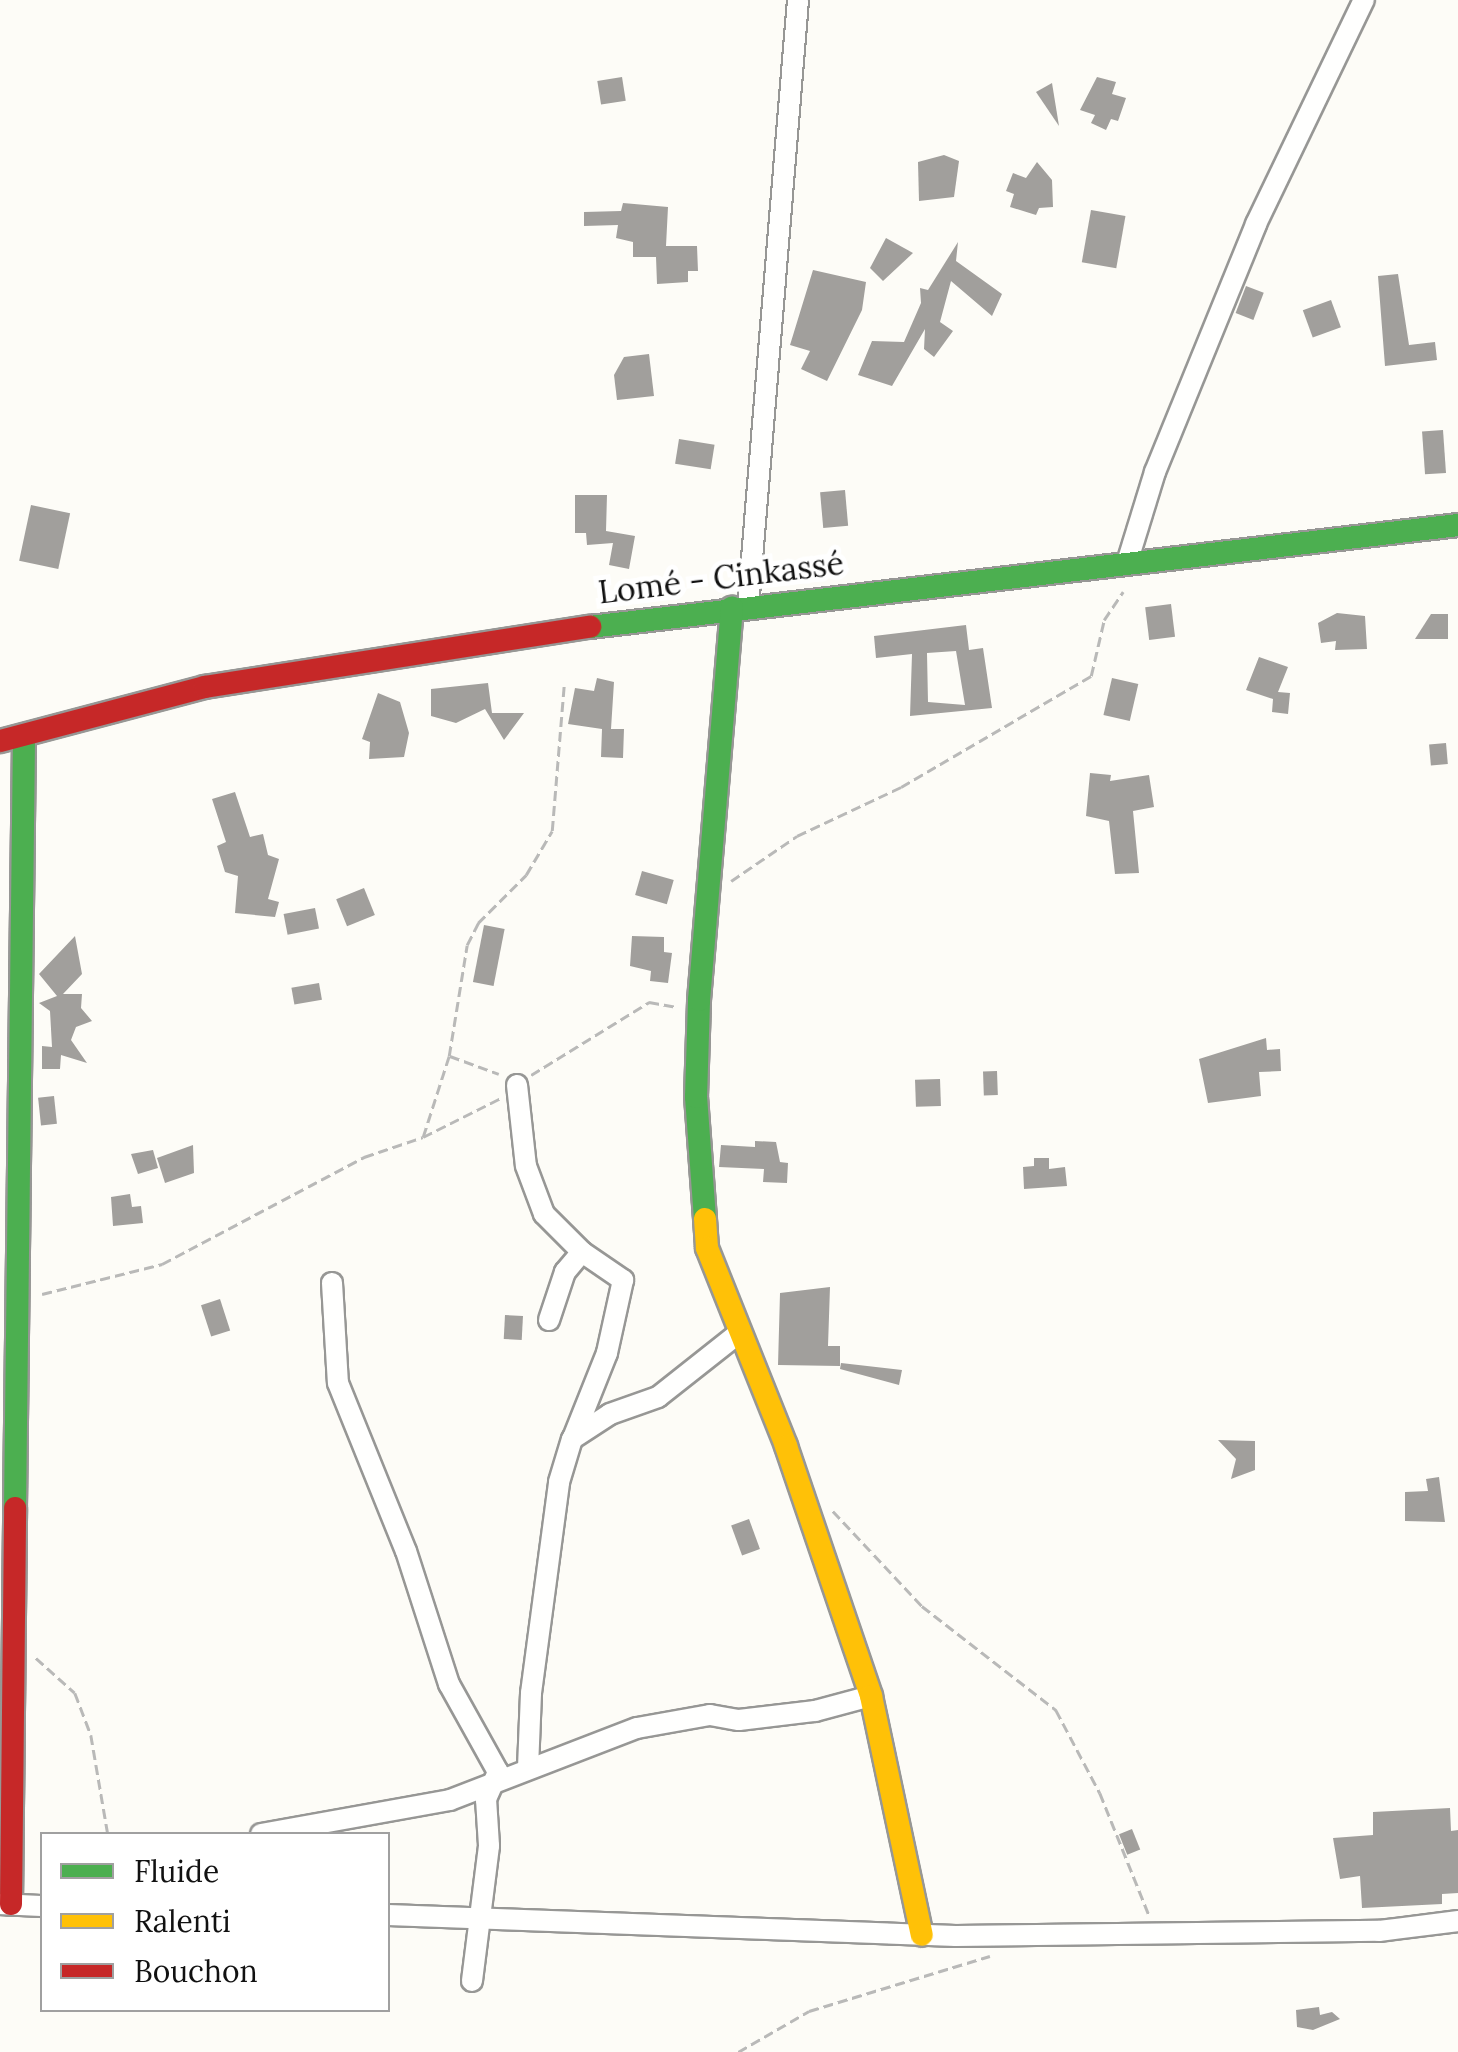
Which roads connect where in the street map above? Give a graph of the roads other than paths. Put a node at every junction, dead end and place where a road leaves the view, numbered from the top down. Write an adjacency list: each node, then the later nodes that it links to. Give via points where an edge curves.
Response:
1 (798, 0): 5 (street)
2 (1364, 0): 4 (street, via 1236,271 1155,472)
3 (1458, 524): 4 (main road, Lomé - Cinkassé)
4 (1127, 563): 5 (main road, Lomé - Cinkassé)
5 (740, 607): 6 (main road, Lomé - Cinkassé, via 291,671); 12 (main road, via 706,901 696,1097 707,1248)
6 (24, 736): 7 (main road, Lomé - Cinkassé); 18 (main road)
7 (0, 741)
8 (518, 1085): 9 (street, via 526,1166 544,1214)
9 (582, 1252): 11 (street, via 565,1272); 13 (street, via 623,1280 607,1353)
10 (332, 1284): 16 (street, via 338,1384 406,1551 448,1684 498,1772)
11 (549, 1320)
12 (738, 1333): 13 (street, via 658,1397 610,1414); 14 (main road, via 786,1446)
13 (572, 1440): 15 (street, via 556,1503)
14 (871, 1696): 15 (street, via 815,1711 739,1720 710,1715 636,1728 550,1766); 23 (main road)
15 (528, 1768): 16 (street)
16 (496, 1783): 17 (street, via 399,1812); 21 (street, via 486,1799 488,1846)
17 (274, 1832)
18 (5, 1904): 19 (street)
19 (40, 1906)
20 (390, 1915): 21 (street)
21 (478, 1916): 23 (street); 24 (street)
22 (1458, 1921): 23 (street, via 1380,1932)
23 (922, 1935)
24 (472, 1981)

